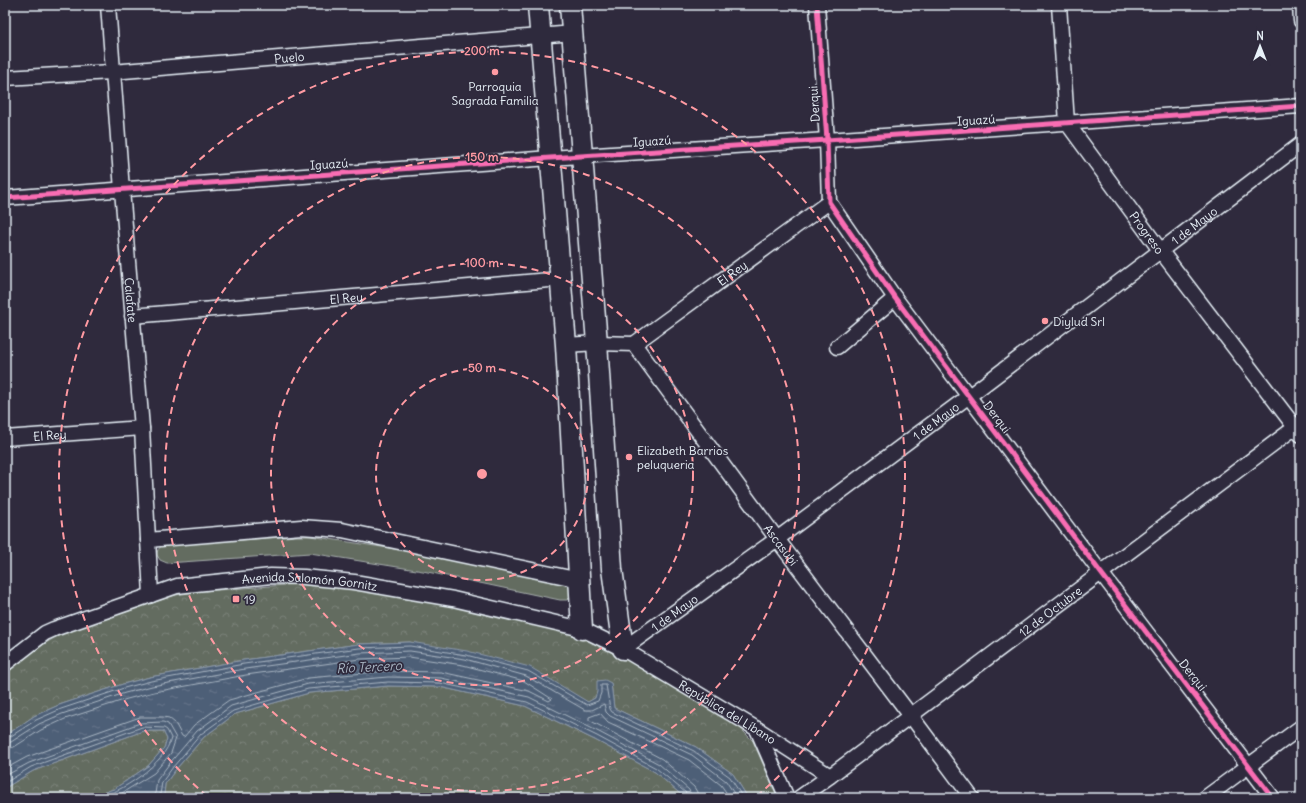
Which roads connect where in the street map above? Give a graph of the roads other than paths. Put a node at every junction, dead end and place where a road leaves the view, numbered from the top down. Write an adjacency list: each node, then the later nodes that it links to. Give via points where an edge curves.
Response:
1 (108, 5): 10 (street, Calafate)
2 (538, 5): 9 (main road)
3 (570, 5): 8 (main road)
4 (817, 5): 14 (street, Derqui)
5 (1059, 5): 13 (street)
6 (1300, 5): 7 (street)
7 (1301, 21)
8 (573, 33): 9 (street, Puelo); 16 (main road)
9 (540, 35): 10 (street, Puelo); 17 (main road)
10 (112, 72): 11 (street, Puelo); 18 (street, Calafate)
11 (5, 78)
12 (1301, 106): 13 (street, Iguazú)
13 (1067, 123): 14 (street, Iguazú); 21 (street, Progreso)
14 (827, 140): 16 (street, Iguazú); 20 (street, Derqui)
15 (1301, 144): 21 (street, 1 de Mayo)
16 (583, 156): 17 (street, Iguazú); 25 (main road)
17 (550, 158): 18 (street, Iguazú); 22 (main road)
18 (122, 190): 19 (street, Iguazú); 24 (street, Calafate)
19 (5, 198)
20 (829, 202): 23 (street, Derqui); 27 (street, El Rey)
21 (1160, 250): 29 (street, 1 de Mayo); 31 (street, Progreso)
22 (561, 279): 24 (street, El Rey); 26 (main road)
23 (895, 298): 28 (street); 29 (street, Derqui)
24 (132, 316): 30 (street, Calafate)
25 (597, 343): 26 (street); 27 (street); 39 (main road, via 612,569)
26 (566, 344): 36 (main road)
27 (634, 344): 33 (street, Ascasubi)
28 (837, 347)
29 (969, 396): 33 (street, 1 de Mayo); 35 (street, Derqui)
30 (142, 428): 32 (street, El Rey); 34 (street, Calafate)
31 (1299, 429): 35 (street, 12 de Octubre)
32 (5, 438)
33 (776, 539): 39 (street, 1 de Mayo); 41 (street, Ascasubi)
34 (148, 540): 36 (street, via 301,527 342,530); 37 (street, Calafate)
35 (1101, 573): 41 (street, 12 de Octubre); 44 (street, Derqui)
36 (580, 580): 38 (main road)
37 (152, 595): 38 (street, Avenida Salomón Gornitz, via 176,586 271,576 304,577 354,582 453,599); 40 (street, Avenida Salomón Gornitz, via 54,629)
38 (582, 629): 39 (street, Avenida Salomón Gornitz)
39 (623, 649): 43 (street, República del Líbano)
40 (5, 664)
41 (911, 716): 45 (street, 12 de Octubre); 48 (street, Ascasubi)
42 (1301, 727): 44 (street)
43 (757, 729): 45 (street, República del Líbano); 46 (street)
44 (1249, 765): 49 (street); 50 (street, Derqui)
45 (830, 776): 47 (street, 12 de Octubre)
46 (787, 798)
47 (799, 798)
48 (972, 798)
49 (1205, 798)
50 (1273, 798)

